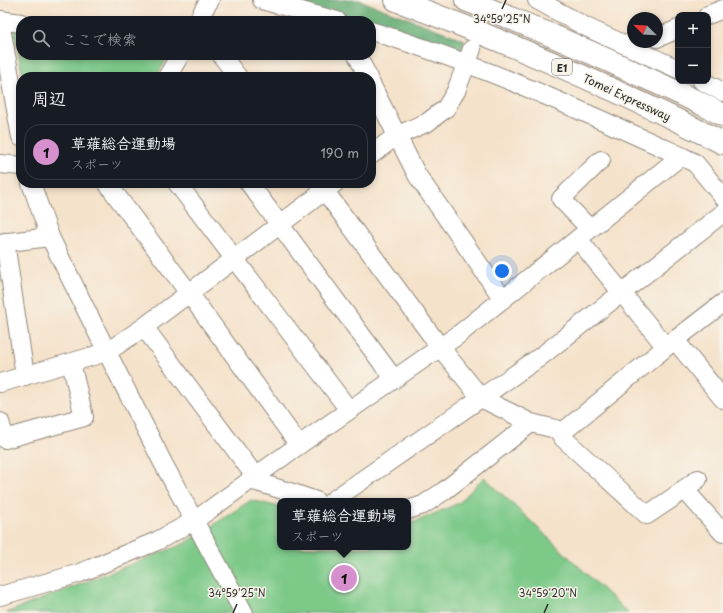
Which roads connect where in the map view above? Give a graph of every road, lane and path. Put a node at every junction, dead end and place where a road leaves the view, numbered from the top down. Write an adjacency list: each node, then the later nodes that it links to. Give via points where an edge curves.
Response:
1 (210, 0): 8 (street)
2 (262, 0): 9 (street)
3 (396, 0): 31 (highway, Tomei Expressway / E1, via 531,53 625,94)
4 (466, 0): 29 (highway, E1, via 535,27)
5 (537, 0): 15 (street, via 586,27)
6 (723, 9): 7 (street)
7 (711, 14)
8 (200, 16)
9 (319, 16)
10 (0, 21): 11 (street); 28 (street)
11 (16, 23)
12 (675, 29): 14 (street)
13 (376, 32): 17 (street)
14 (663, 35)
15 (627, 41)
16 (646, 48): 21 (street)
17 (469, 56): 30 (street, via 456,91 446,108 428,122); 33 (street)
18 (177, 60): 22 (street)
19 (225, 60): 23 (street)
20 (360, 60): 24 (street)
21 (675, 68)
22 (170, 72)
23 (234, 72)
24 (366, 72)
25 (708, 84): 26 (street)
26 (723, 92)
27 (376, 94): 30 (street)
28 (16, 109)
29 (723, 115)
30 (396, 136): 32 (street); 52 (street, via 417,175)
31 (723, 143)
32 (376, 151)
33 (681, 156): 43 (street, via 695,163); 46 (street)
34 (601, 160): 46 (street, via 561,200)
35 (0, 164): 36 (street)
36 (16, 166)
37 (33, 188): 47 (street)
38 (110, 188): 50 (street)
39 (181, 188): 49 (street)
40 (253, 188): 45 (street)
41 (324, 188): 45 (street)
42 (327, 188): 56 (street)
43 (723, 197)
44 (723, 213): 51 (street)
45 (280, 224): 49 (street); 60 (street)
46 (584, 234): 51 (street); 52 (street)
47 (50, 237): 48 (street); 57 (street)
48 (3, 243): 59 (street)
49 (234, 259): 50 (street); 64 (street)
50 (189, 293): 54 (street); 68 (street)
51 (622, 293): 55 (street); 63 (street, via 540,357)
52 (503, 299): 56 (street)
53 (723, 302): 55 (street)
54 (144, 327): 57 (street); 69 (street)
55 (670, 344): 62 (street); 67 (street, via 564,431)
56 (440, 347): 60 (street); 63 (street)
57 (108, 352): 58 (street); 73 (street)
58 (71, 362): 59 (street); 65 (street, via 84,417 5,439)
59 (25, 376): 61 (street)
60 (394, 379): 64 (street)
61 (0, 383)
62 (722, 396)
63 (481, 398): 66 (street); 71 (street)
64 (349, 410): 68 (street)
65 (0, 422)
66 (531, 423): 67 (street); 72 (street, via 444,491 423,505)
67 (558, 430): 74 (street, via 563,438 647,515 691,484)
68 (300, 445): 69 (street)
69 (253, 478): 70 (street); 73 (street)
70 (307, 498)
71 (336, 498)
72 (411, 509)
73 (194, 521): 75 (street, via 158,540 80,573); 76 (street)
74 (723, 533)
75 (0, 596)
76 (244, 613)

